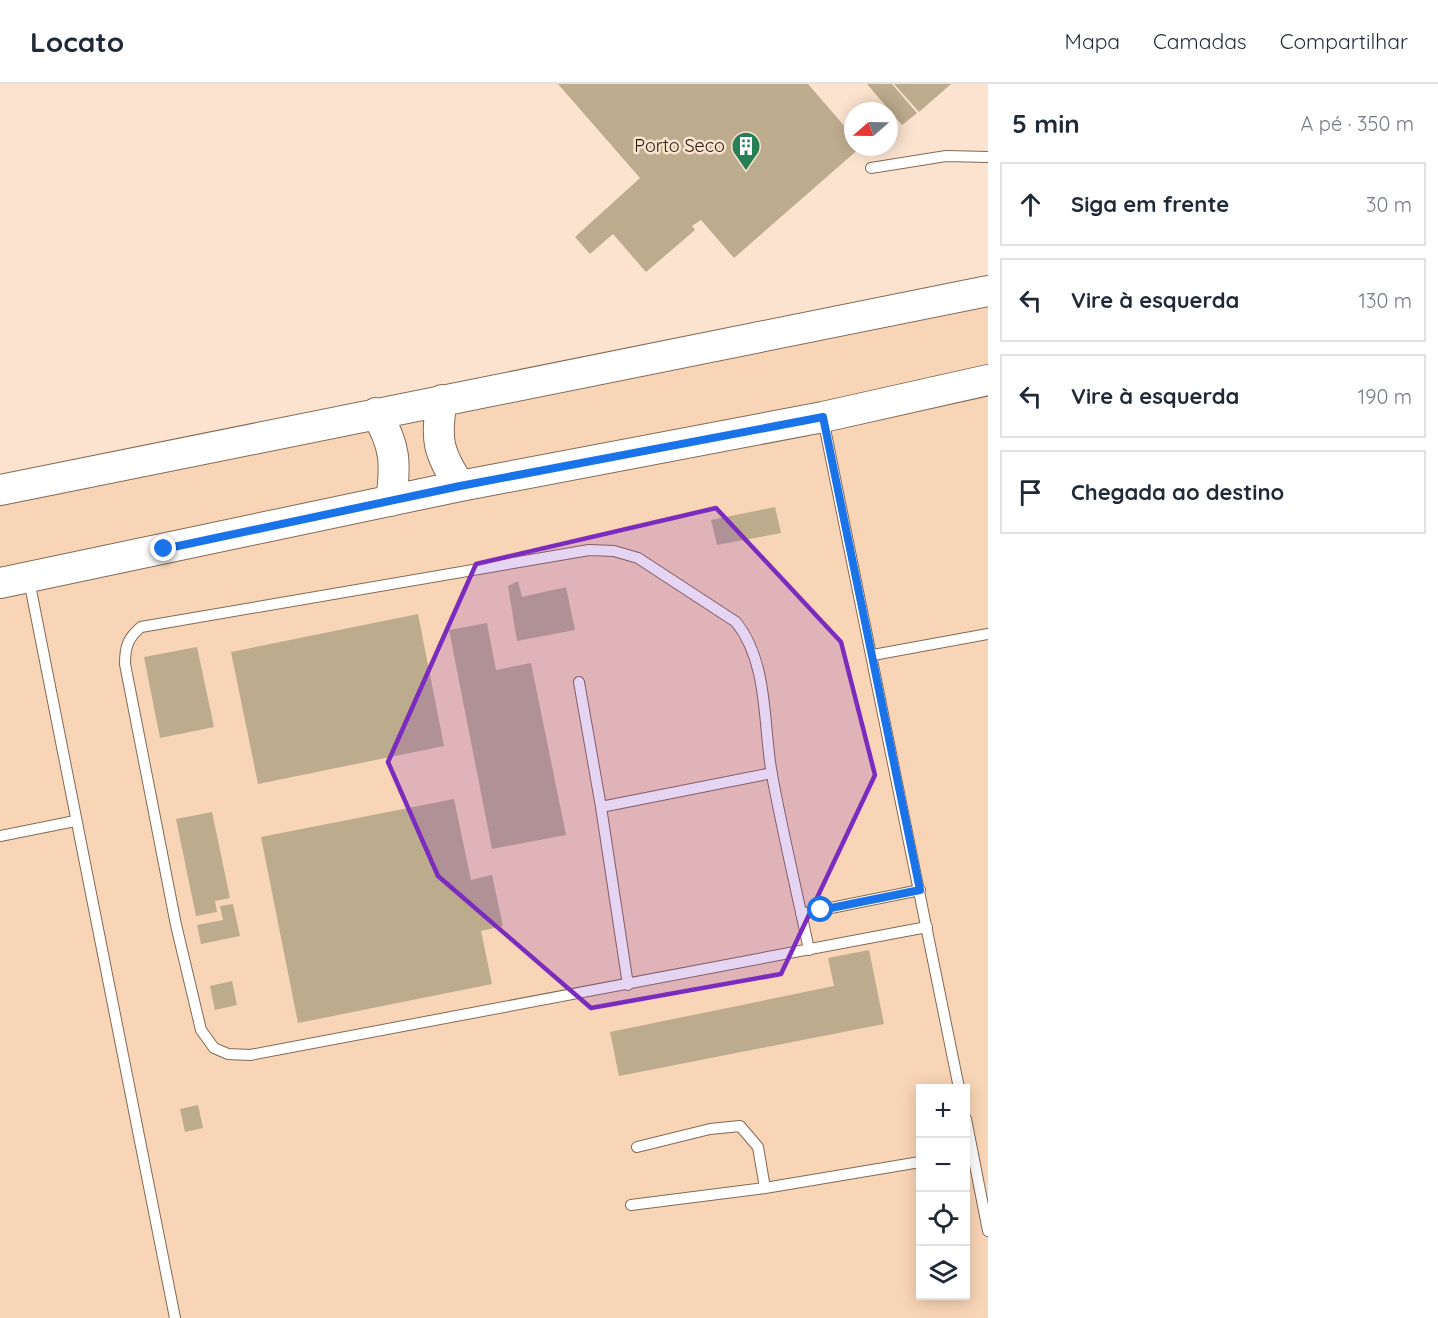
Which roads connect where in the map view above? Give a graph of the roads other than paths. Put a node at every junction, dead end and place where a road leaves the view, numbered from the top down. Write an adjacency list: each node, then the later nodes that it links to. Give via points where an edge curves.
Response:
1 (988, 157): 2 (lane, via 946,156)
2 (871, 168)
3 (988, 291): 5 (main road)
4 (988, 380): 7 (main road)
5 (442, 400): 6 (main road); 8 (main road, via 438,448)
6 (376, 413): 9 (main road); 10 (main road, via 395,454)
7 (823, 417): 8 (main road); 13 (lane)
8 (460, 486): 10 (main road)
9 (0, 490)
10 (391, 501): 11 (main road)
11 (14, 580): 17 (lane)
12 (988, 634): 13 (lane)
13 (873, 655): 19 (lane)
14 (579, 682): 16 (lane)
15 (772, 773): 16 (lane); 20 (lane); 23 (lane, via 756,659 748,637 736,622 638,558 614,550 589,550 141,627 130,636 125,664 176,925 201,1030 214,1048 228,1054 250,1055)
16 (601, 807): 23 (lane)
17 (75, 821): 18 (lane); 31 (lane)
18 (0, 836)
19 (920, 890): 20 (lane); 21 (lane)
20 (801, 914): 22 (lane)
21 (927, 927): 22 (lane); 24 (lane)
22 (809, 950): 23 (lane)
23 (628, 986)
24 (958, 1084)
25 (637, 1147): 28 (lane, via 710,1128 740,1126 758,1147)
26 (970, 1158): 30 (lane)
27 (916, 1163): 28 (lane)
28 (765, 1188): 29 (lane)
29 (631, 1205)
30 (988, 1231)
31 (175, 1318)

